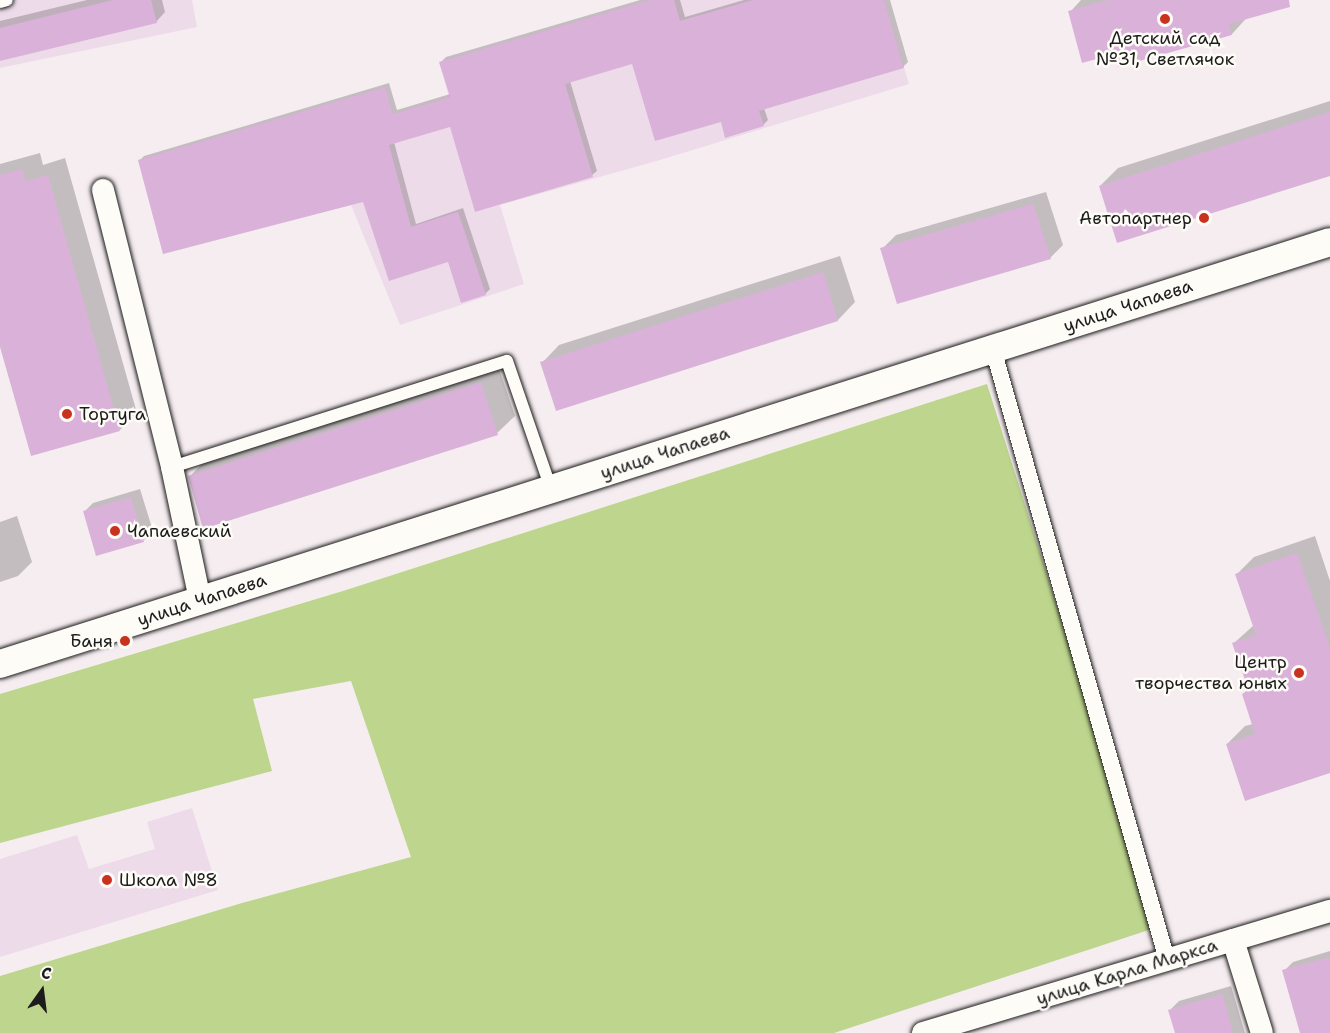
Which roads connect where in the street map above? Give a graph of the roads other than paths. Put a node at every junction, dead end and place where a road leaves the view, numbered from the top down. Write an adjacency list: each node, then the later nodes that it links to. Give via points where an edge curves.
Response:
1 (8, 0): 2 (lane)
2 (0, 2)
3 (103, 190): 6 (street)
4 (1330, 242): 5 (street, улица Чапаева)
5 (993, 349): 7 (street, улица Чапаева); 12 (street)
6 (172, 466): 7 (lane, via 507,361); 8 (street)
7 (551, 489): 8 (street, улица Чапаева)
8 (200, 600): 9 (street, улица Чапаева)
9 (0, 664)
10 (1330, 911): 11 (street, улица Карла Маркса)
11 (1233, 940): 12 (street, улица Карла Маркса); 14 (street)
12 (1167, 960): 13 (street, улица Карла Маркса)
13 (923, 1033)
14 (1262, 1033)

